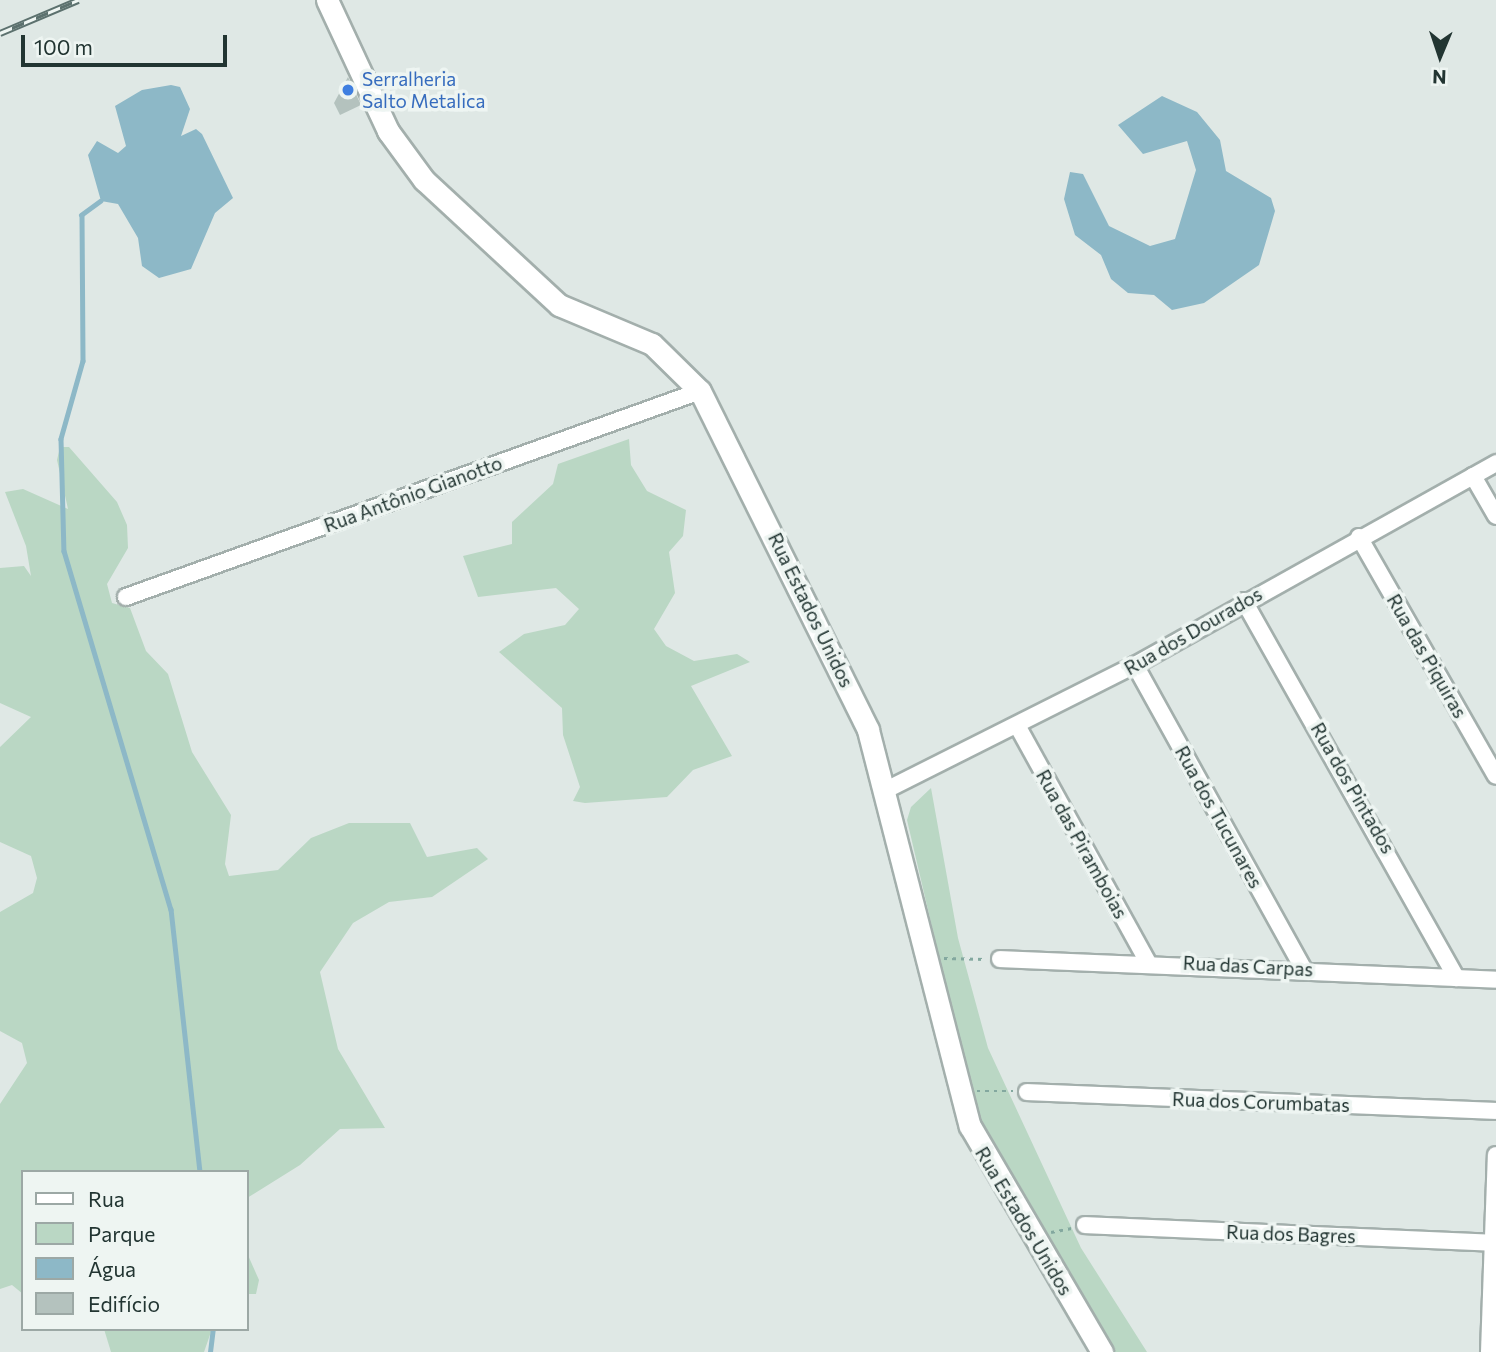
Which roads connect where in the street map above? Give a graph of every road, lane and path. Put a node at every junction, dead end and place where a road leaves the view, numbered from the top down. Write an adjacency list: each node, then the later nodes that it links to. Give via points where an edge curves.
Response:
1 (327, 0): 2 (street, Rua Estados Unidos, via 388,131 424,180 559,305 652,344)
2 (700, 391): 7 (street, Rua Antônio Gianotto); 12 (street, Rua Estados Unidos, via 822,628 868,730)
3 (1496, 463): 4 (street, Rua dos Dourados)
4 (1473, 476): 5 (street); 6 (street, Rua dos Dourados)
5 (1496, 516)
6 (1359, 537): 8 (street, Rua dos Dourados); 11 (street, Rua das Piquiras)
7 (127, 597)
8 (1244, 601): 9 (street, Rua dos Dourados); 17 (street, Rua dos Pintados)
9 (1135, 665): 10 (street, Rua dos Dourados); 16 (street, Rua dos Tucunares)
10 (1018, 727): 12 (street, Rua dos Dourados); 15 (street, Rua das Piramboias)
11 (1496, 776)
12 (886, 790): 13 (street, Rua Estados Unidos)
13 (926, 958): 14 (path); 19 (street, Rua Estados Unidos)
14 (1000, 959): 15 (street, Rua das Carpas)
15 (1147, 961): 16 (street, Rua das Carpas)
16 (1304, 970): 17 (street, Rua das Carpas)
17 (1456, 978): 18 (street, Rua das Carpas)
18 (1496, 980)
19 (959, 1090): 20 (path); 24 (street, Rua Estados Unidos, via 984,1157)
20 (1027, 1092): 21 (street, Rua dos Corumbatas)
21 (1496, 1111)
22 (1496, 1155): 25 (street)
23 (1085, 1225): 24 (path); 25 (street, Rua dos Bagres)
24 (1031, 1237): 26 (street, Rua Estados Unidos)
25 (1493, 1243): 27 (street)
26 (1102, 1352)
27 (1489, 1352)

